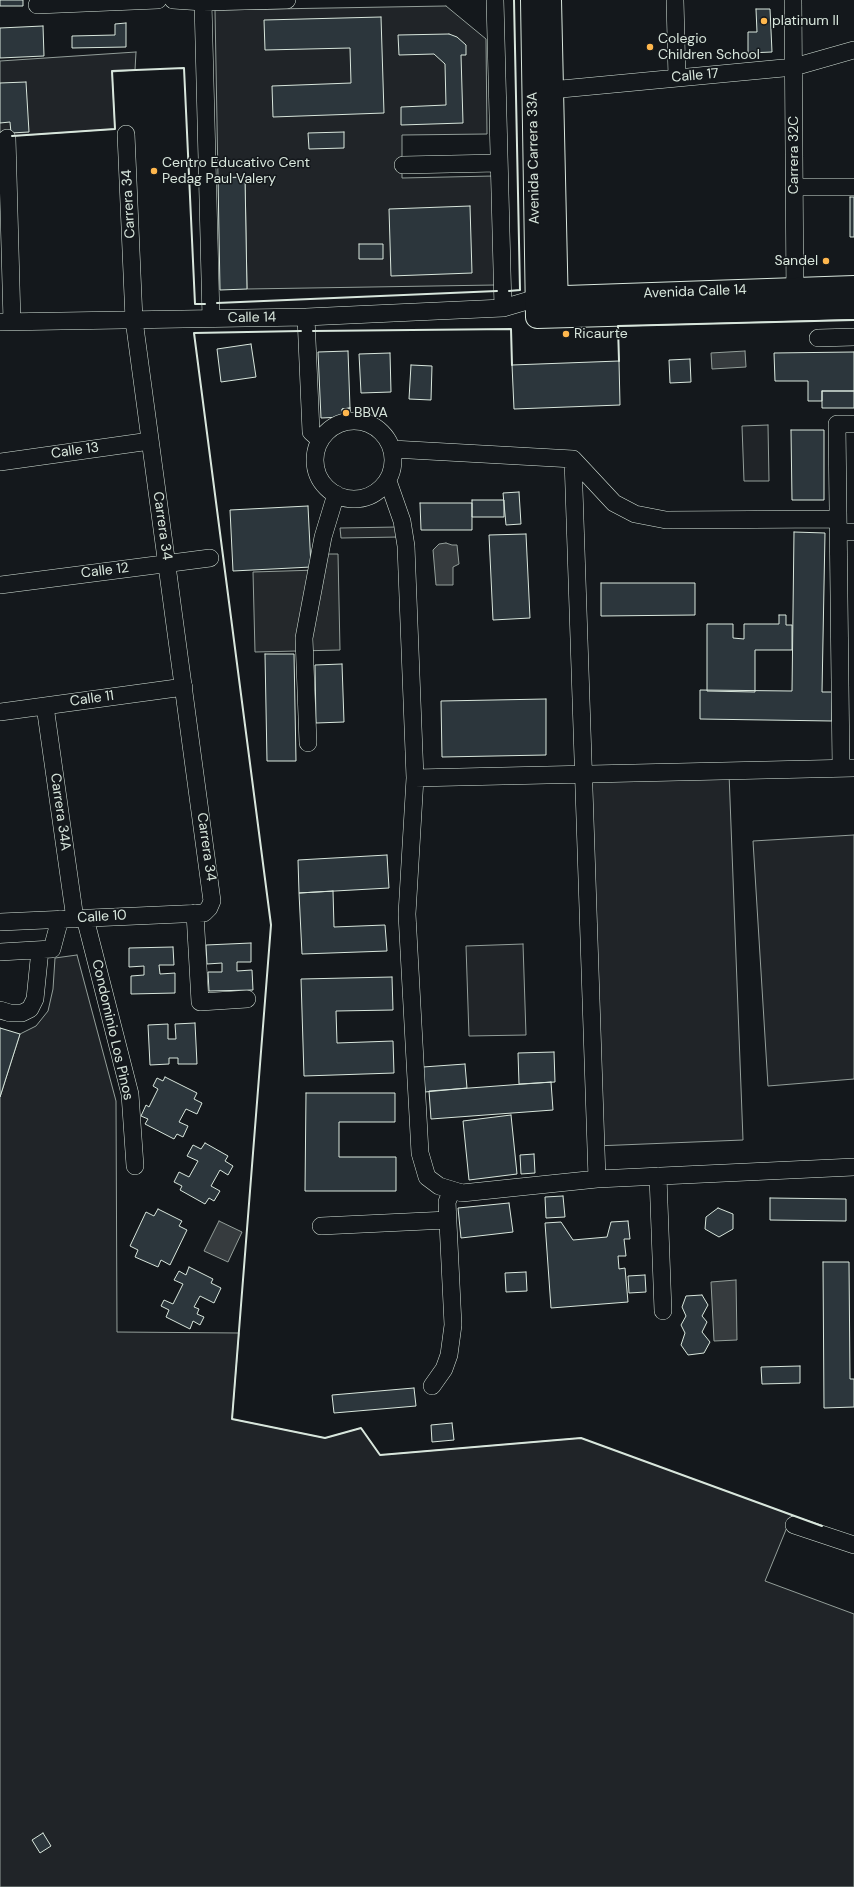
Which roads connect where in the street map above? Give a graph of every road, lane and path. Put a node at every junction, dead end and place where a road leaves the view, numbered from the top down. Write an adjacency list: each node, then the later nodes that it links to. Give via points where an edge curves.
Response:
1 (158, 0): 10 (street)
2 (173, 0): 9 (street)
3 (287, 0): 9 (street)
4 (495, 0): 17 (street)
5 (532, 0): 14 (main road, Avenida Carrera 33A)
6 (550, 0): 14 (main road, Avenida Carrera 33A)
7 (675, 0): 13 (street)
8 (793, 0): 12 (street, Carrera 32C)
9 (203, 2): 27 (street)
10 (37, 5)
11 (854, 50): 12 (street, Calle 17)
12 (794, 66): 13 (street, Calle 17); 19 (street, Carrera 32C)
13 (677, 78): 14 (street, Calle 17)
14 (543, 91): 23 (main road, Avenida Carrera 33A)
15 (126, 134): 28 (street, Carrera 34)
16 (7, 138): 29 (street)
17 (498, 163): 18 (street); 24 (street)
18 (403, 165)
19 (794, 187): 20 (street); 22 (street, Carrera 32C)
20 (854, 187)
21 (854, 287): 22 (main road, Avenida Calle 14)
22 (795, 299): 23 (main road, Avenida Calle 14); 25 (main road, Avenida Calle 14)
23 (547, 307): 24 (street, Calle 14)
24 (503, 308): 26 (street, Calle 14)
25 (854, 308)
26 (306, 317): 27 (street, Calle 14); 33 (street, via 311,432)
27 (211, 318): 28 (street, Calle 14)
28 (134, 320): 29 (street, Calle 14); 34 (street, Carrera 34)
29 (6, 322)
30 (854, 337): 31 (street)
31 (818, 338)
32 (854, 424): 40 (street, via 837,424)
33 (320, 440): 35 (street, via 337,424 360,421 380,430 388,438); 39 (street, via 315,458 318,476 326,487)
34 (150, 441): 37 (street, Calle 13); 42 (street, Carrera 34)
35 (392, 449): 36 (street); 38 (street, via 394,460)
36 (573, 459): 40 (street, via 614,502 635,514 666,520); 49 (street)
37 (0, 462)
38 (388, 481): 39 (street, via 380,490 359,499); 50 (street, via 402,521 406,546)
39 (336, 494): 47 (street, via 323,537 304,638)
40 (843, 528): 48 (street)
41 (210, 558): 42 (street, Calle 12)
42 (167, 563): 43 (street, Calle 12); 44 (street, Carrera 34)
43 (0, 585)
44 (184, 686): 45 (street, Calle 11); 51 (street, Carrera 34, via 212,890 209,908)
45 (45, 706): 46 (street, Calle 11); 52 (street, Carrera 34A)
46 (0, 712)
47 (308, 743)
48 (847, 768): 49 (street)
49 (582, 774): 50 (street); 61 (street)
50 (415, 778): 62 (street, via 408,914 420,1152 427,1177)
51 (199, 913): 52 (street, Calle 10); 56 (street, via 200,1002)
52 (74, 919): 53 (street, Calle 10); 54 (street, via 52,949); 58 (street, Condominio Los Pinos, via 130,1094)
53 (0, 922)
54 (40, 950): 55 (street); 57 (street, via 36,999 30,1008 22,1013)
55 (0, 952)
56 (247, 999)
57 (0, 1010)
58 (135, 1166)
59 (854, 1167): 60 (street)
60 (658, 1176): 61 (street); 65 (street)
61 (597, 1179): 62 (street, via 462,1193)
62 (452, 1190): 63 (street, via 447,1202)
63 (448, 1220): 64 (street); 66 (street, via 453,1324 449,1355 444,1369)
64 (321, 1226)
65 (664, 1311)
66 (432, 1386)
67 (794, 1525): 68 (street)
68 (854, 1546)

